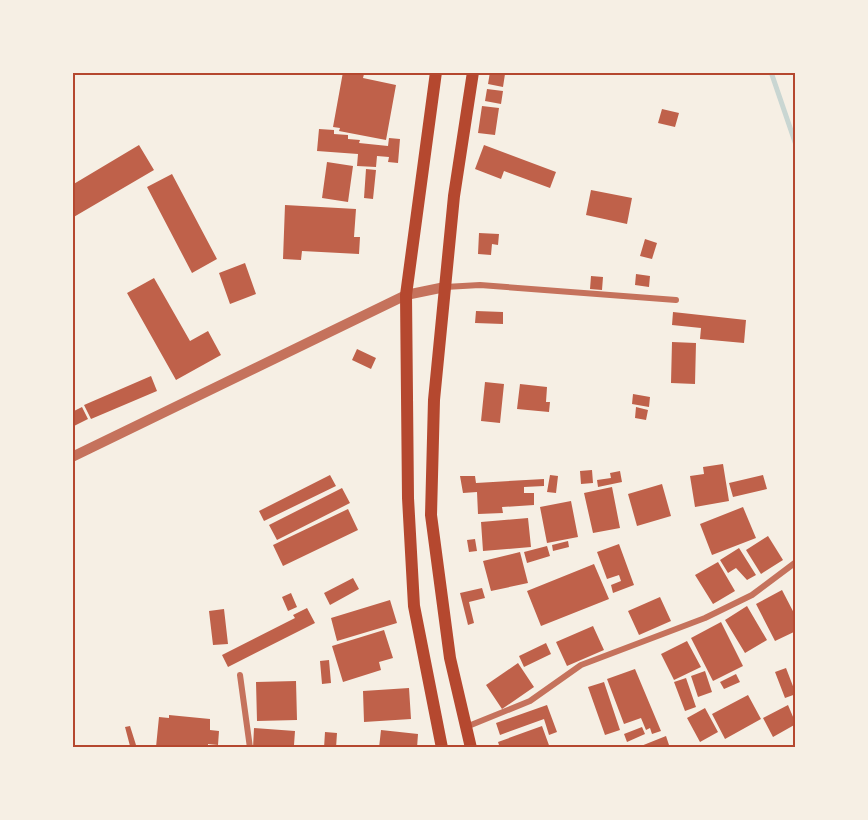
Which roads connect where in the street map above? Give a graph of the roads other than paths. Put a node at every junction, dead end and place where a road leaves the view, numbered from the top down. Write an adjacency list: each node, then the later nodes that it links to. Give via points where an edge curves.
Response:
1 (436, 72): 4 (main road)
2 (473, 72): 3 (main road)
3 (445, 287): 4 (street); 5 (street, via 480,285); 9 (main road, via 434,400 431,515 450,658)
4 (406, 295): 6 (street); 11 (main road, via 408,498 414,606)
5 (676, 300)
6 (72, 457)
7 (796, 562): 9 (street, via 752,594 705,618 581,665 530,701)
8 (240, 675): 10 (street)
9 (466, 727): 12 (main road)
10 (250, 748)
11 (442, 748)
12 (471, 748)

